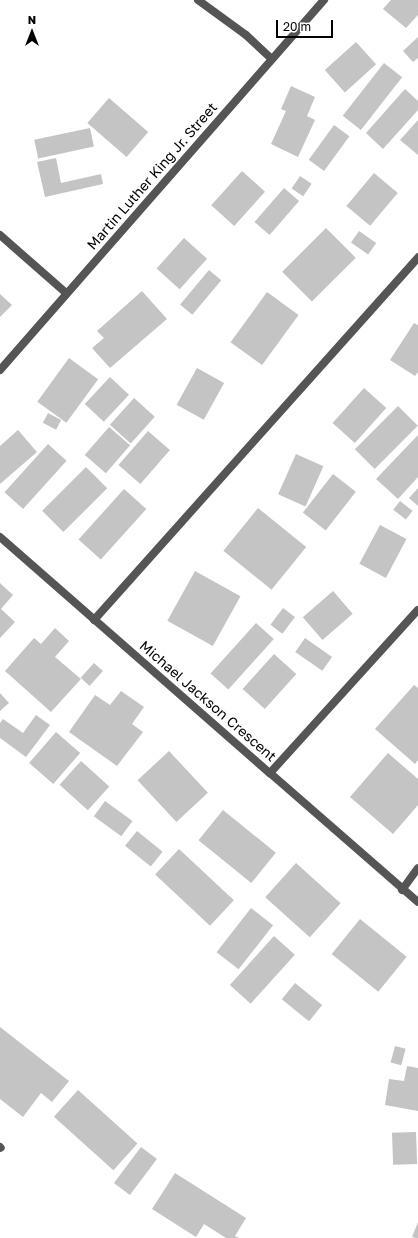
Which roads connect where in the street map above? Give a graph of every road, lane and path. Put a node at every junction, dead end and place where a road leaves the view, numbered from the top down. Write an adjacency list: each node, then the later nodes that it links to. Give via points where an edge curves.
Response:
1 (198, 0): 3 (street, via 246,35)
2 (324, 0): 3 (street, Martin Luther King Jr. Street)
3 (272, 59): 6 (street, Martin Luther King Jr. Street)
4 (0, 235): 6 (street)
5 (418, 257): 10 (street)
6 (66, 293): 7 (street, Martin Luther King Jr. Street)
7 (0, 370)
8 (0, 537): 10 (street, Michael Jackson Crescent)
9 (418, 610): 11 (street, Michael Jackson Crescent)
10 (94, 620): 11 (street, Michael Jackson Crescent)
11 (270, 773): 13 (street)
12 (418, 868): 13 (street)
13 (402, 890): 14 (street)
14 (418, 902)

